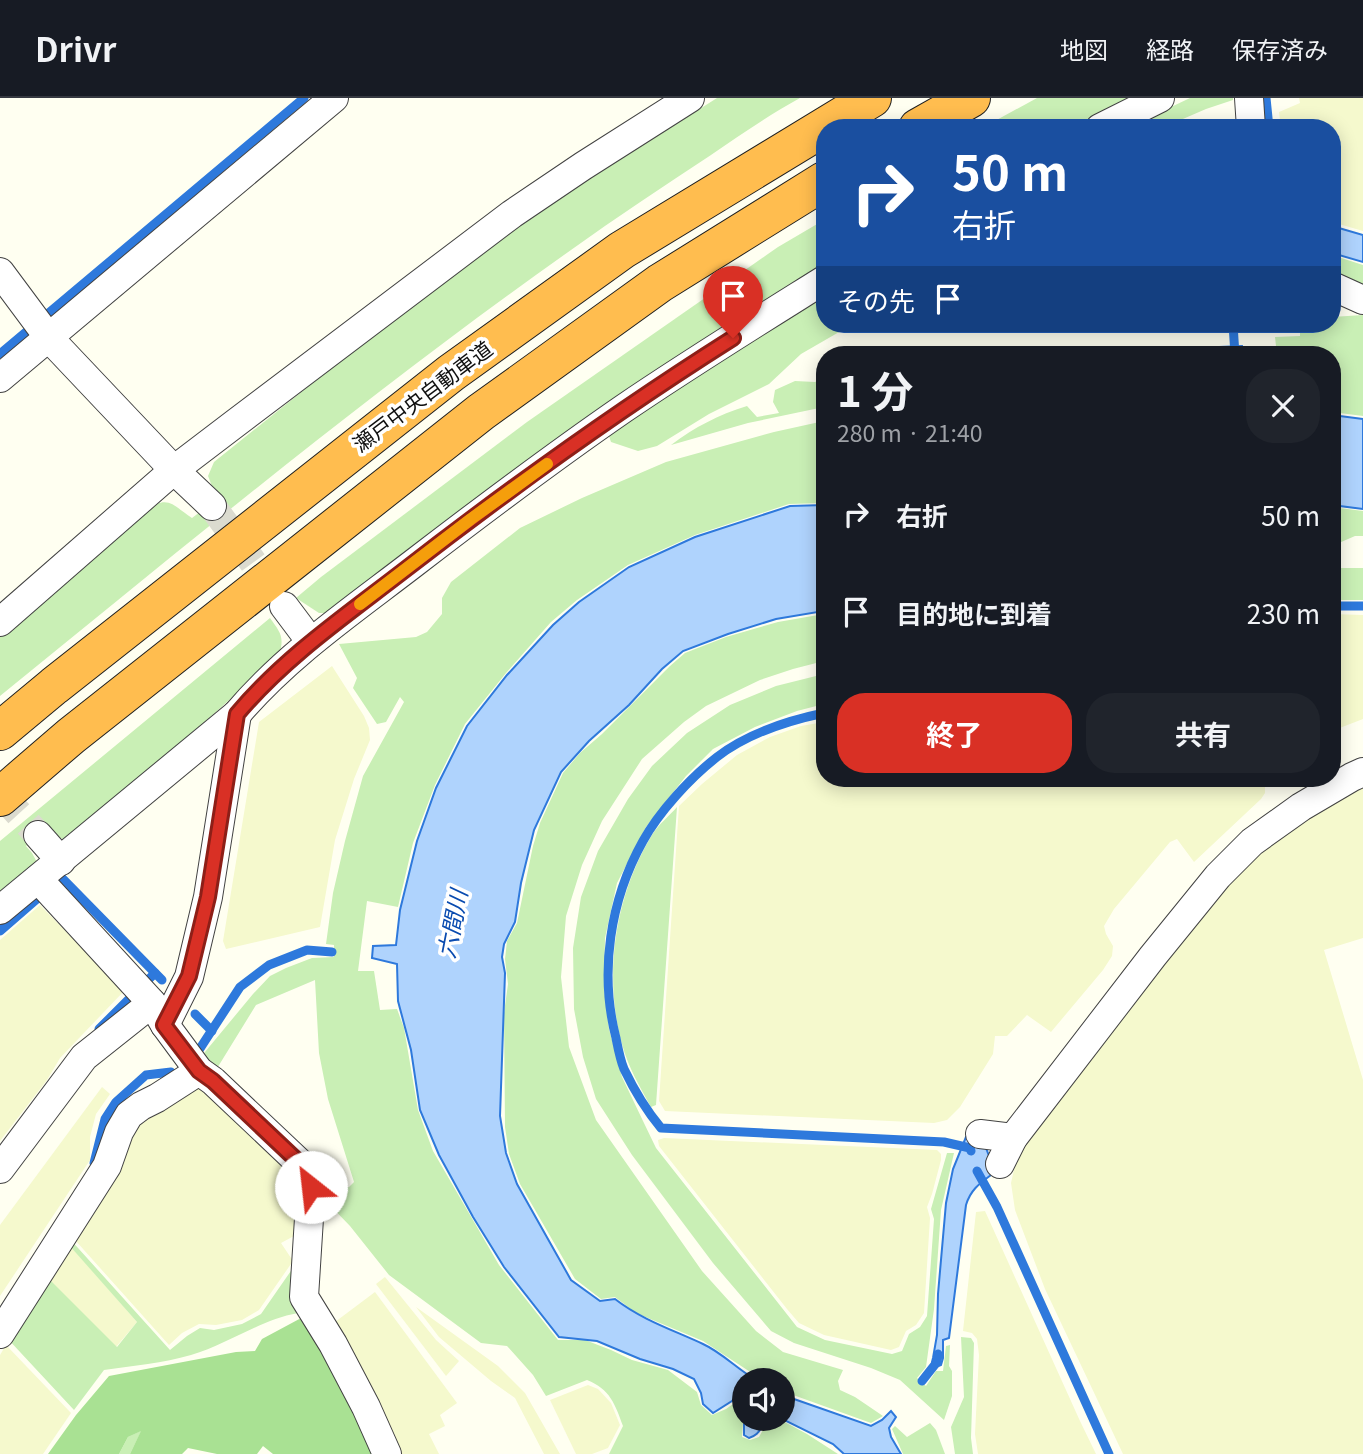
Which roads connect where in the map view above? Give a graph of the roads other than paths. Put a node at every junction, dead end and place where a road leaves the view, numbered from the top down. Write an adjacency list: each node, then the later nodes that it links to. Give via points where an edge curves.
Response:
1 (334, 98): 17 (street)
2 (690, 98): 19 (street, via 512,214)
3 (872, 98): 7 (highway, 瀬戸中央自動車道)
4 (971, 98): 8 (highway)
5 (1160, 98): 9 (street)
6 (1249, 98): 10 (street)
7 (837, 119)
8 (934, 119)
9 (1118, 119)
10 (1250, 119)
11 (816, 132): 25 (highway, 瀬戸中央自動車道, via 622,250 451,373)
12 (816, 186): 29 (highway, via 660,283 481,412)
13 (0, 272): 17 (street)
14 (816, 285): 23 (street, via 623,410)
15 (1341, 290): 16 (street)
16 (1363, 300)
17 (40, 328): 18 (street); 19 (street)
18 (0, 379)
19 (174, 470): 20 (street); 22 (street)
20 (212, 506)
21 (284, 606): 23 (street)
22 (0, 622)
23 (311, 642): 24 (street)
24 (237, 714): 31 (street); 33 (street, via 208,897 189,976)
25 (0, 731)
26 (1363, 772): 27 (street)
27 (1341, 783)
28 (1335, 787): 36 (street, via 1252,842 1218,876)
29 (0, 797)
30 (38, 835): 31 (street)
31 (50, 876): 32 (street); 33 (street)
32 (0, 910)
33 (149, 1001): 34 (street); 38 (street, via 84,1058)
34 (199, 1071): 39 (street, via 129,1115 107,1166); 40 (street, via 306,1169 311,1187 304,1297 339,1354)
35 (980, 1134): 36 (street)
36 (1013, 1138): 37 (street)
37 (1000, 1164)
38 (0, 1169)
39 (0, 1334)
40 (387, 1454)

